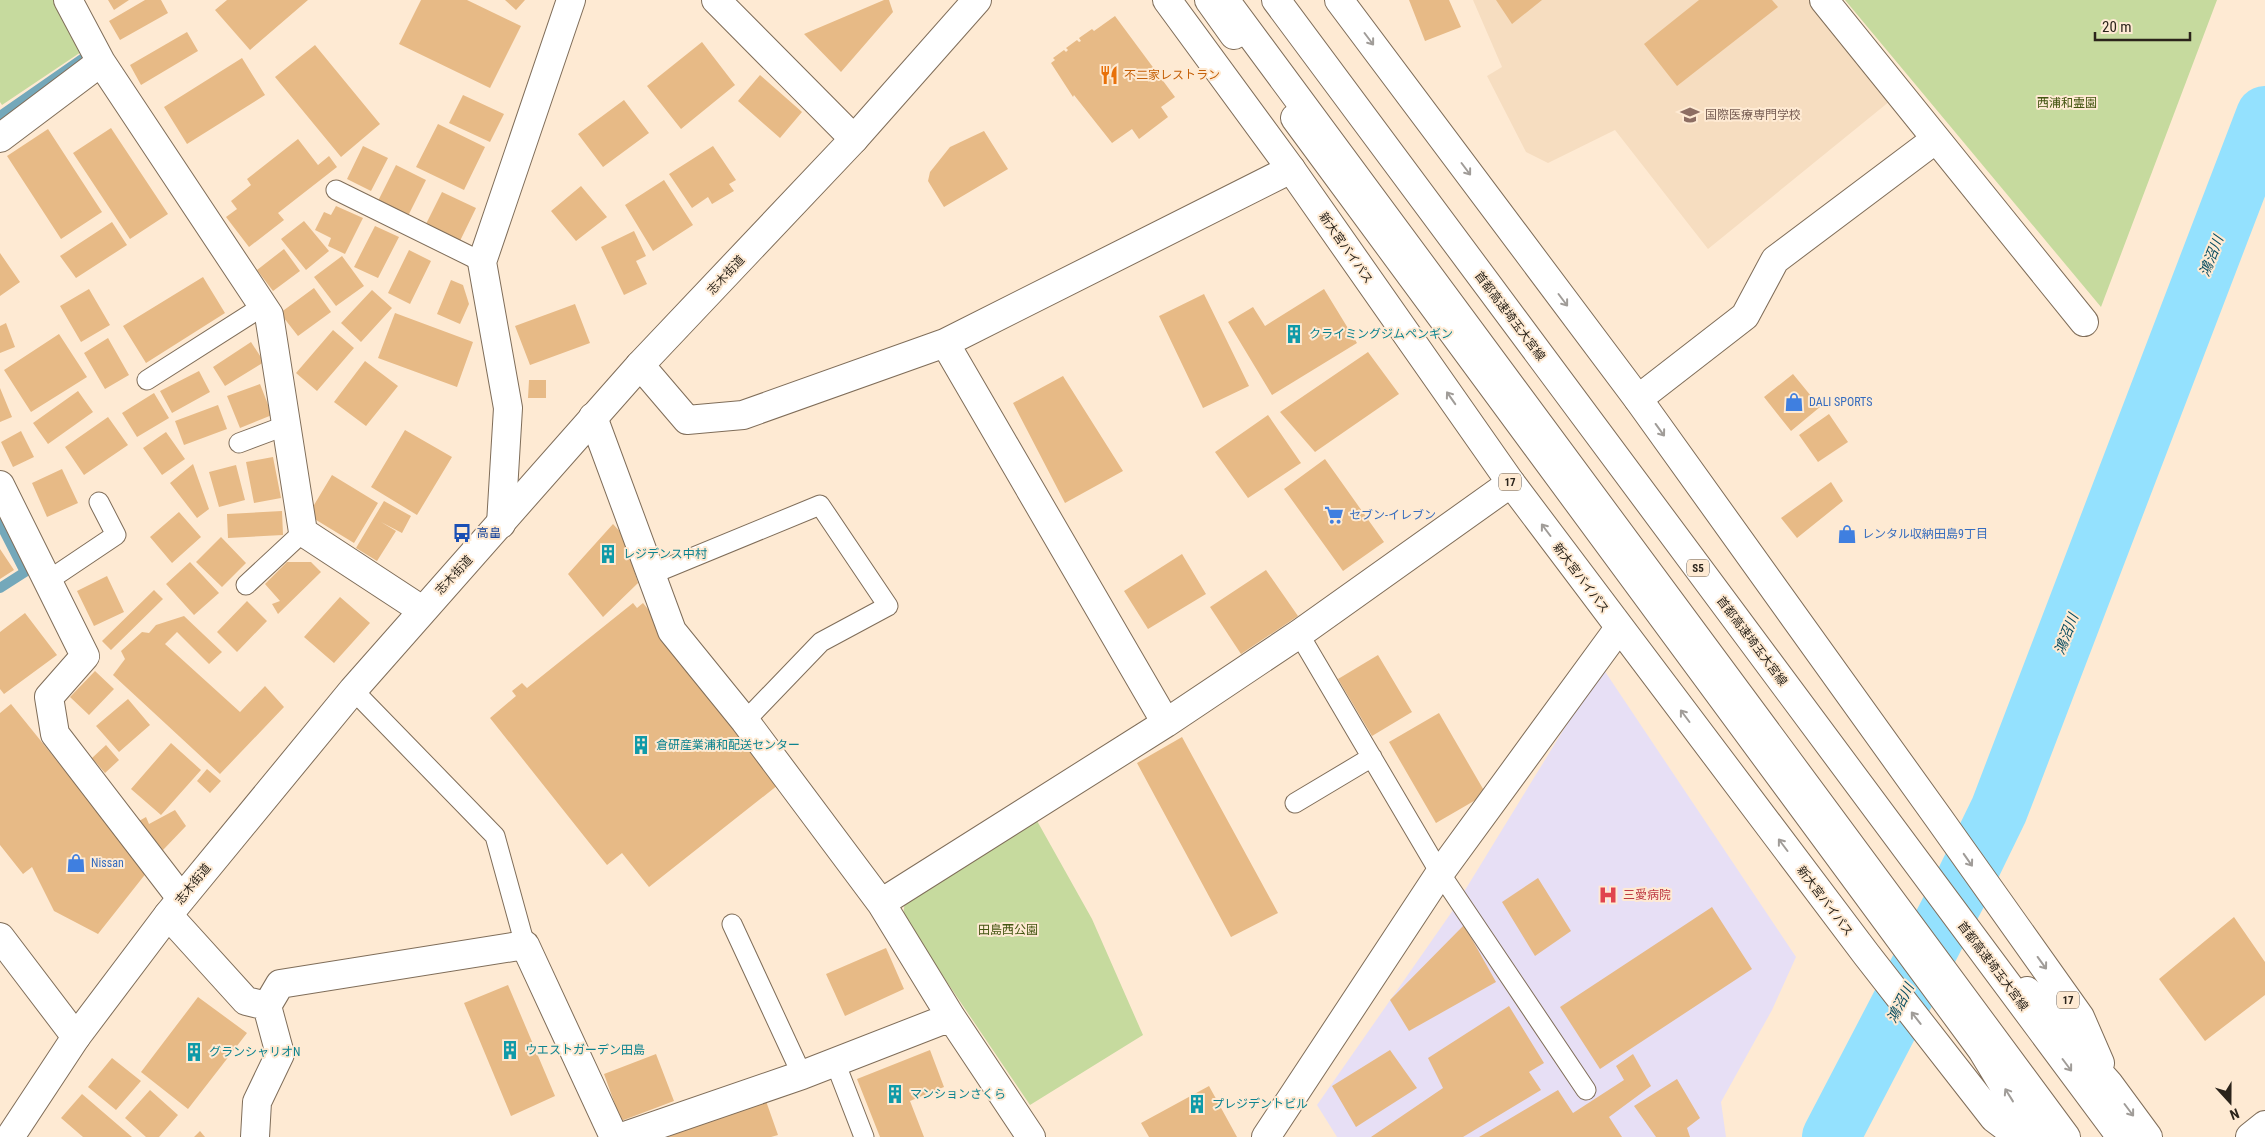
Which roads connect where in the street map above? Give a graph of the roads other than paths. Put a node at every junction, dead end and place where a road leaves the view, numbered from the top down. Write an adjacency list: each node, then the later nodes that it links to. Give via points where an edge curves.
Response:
1 (68, 0): 12 (main road)
2 (571, 0): 18 (main road)
3 (716, 0): 14 (main road)
4 (977, 0): 14 (main road, 志木街道)
5 (1167, 0): 16 (main road, 新大宮バイパス / 17)
6 (1209, 0): 66 (main road, one-way to 6, via 1982,1050)
7 (1225, 0): 67 (main road)
8 (1276, 0): 68 (main road, 首都高速埼玉大宮線 / S5, one-way to 68)
9 (1292, 0): 55 (main road, 17, via 1999,954 2033,999)
10 (1339, 0): 24 (main road, 17, one-way to 24)
11 (1824, 0): 15 (main road)
12 (100, 62): 13 (main road); 19 (main road)
13 (0, 138)
14 (854, 139): 22 (main road, 志木街道)
15 (1936, 139): 20 (main road); 24 (main road, via 1775,260 1746,316)
16 (1291, 169): 21 (main road); 28 (main road, 新大宮バイパス / 17, one-way to 16)
17 (336, 190): 18 (lane)
18 (482, 262): 31 (main road, via 508,408)
19 (263, 306): 23 (lane); 26 (main road, via 269,315)
20 (2084, 322)
21 (945, 343): 22 (main road, via 743,415 687,420); 41 (main road)
22 (640, 365): 25 (main road, 志木街道)
23 (147, 380)
24 (1638, 399): 55 (main road, 17, one-way to 55, via 2080,1017)
25 (593, 417): 31 (main road, 志木街道); 33 (main road)
26 (287, 425): 27 (lane); 32 (main road)
27 (239, 443)
28 (1510, 483): 37 (main road, 新大宮バイパス / 17, one-way to 28); 38 (main road)
29 (0, 485): 34 (main road)
30 (99, 502): 34 (lane, via 116,535)
31 (501, 524): 36 (main road, 志木街道)
32 (303, 532): 35 (lane); 36 (main road)
33 (650, 575): 40 (main road, via 672,631); 40 (lane, via 820,505 888,606 822,642)
34 (49, 580): 46 (main road, via 85,656 49,697 55,734)
35 (246, 585)
36 (422, 610): 39 (main road, 志木街道)
37 (1619, 628): 44 (main road); 65 (main road, 新大宮バイパス / 17, one-way to 37, via 1994,1118 1946,1057)
38 (1299, 634): 41 (main road); 42 (lane)
39 (353, 690): 46 (main road, 志木街道); 49 (lane, via 495,836)
40 (744, 721): 45 (main road)
41 (1166, 723): 45 (main road)
42 (1372, 757): 43 (lane); 44 (lane)
43 (1294, 803)
44 (1440, 873): 56 (lane); 64 (main road)
45 (880, 903): 51 (main road)
46 (174, 907): 50 (main road, via 246,1001); 52 (main road, 志木街道)
47 (732, 924): 54 (lane)
48 (0, 937): 52 (main road)
49 (524, 945): 50 (main road, via 280,984); 60 (main road)
50 (267, 1006): 59 (main road, via 280,1054 257,1102)
51 (951, 1017): 53 (main road); 63 (main road)
52 (76, 1037): 58 (main road, 志木街道)
53 (835, 1062): 54 (main road); 62 (lane)
54 (802, 1075): 61 (main road)
55 (2109, 1084): 69 (main road, 17, one-way to 69)
56 (1586, 1090)
57 (2265, 1125): 70 (main road)
58 (10, 1137)
59 (255, 1137)
60 (614, 1137)
61 (622, 1137)
62 (864, 1137)
63 (1031, 1137)
64 (1266, 1137)
65 (2019, 1137)
66 (2035, 1137)
67 (2066, 1137)
68 (2121, 1137)
69 (2148, 1137)
70 (2250, 1137)

